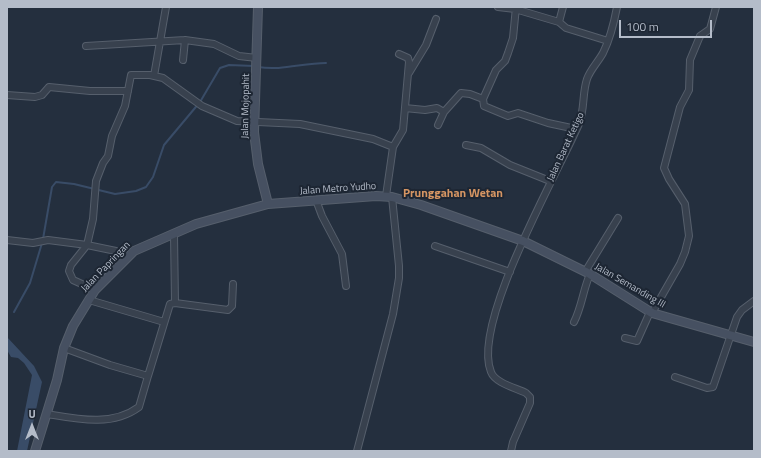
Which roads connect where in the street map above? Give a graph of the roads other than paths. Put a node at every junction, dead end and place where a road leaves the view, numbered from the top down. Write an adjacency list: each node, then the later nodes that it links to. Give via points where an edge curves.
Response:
1 (166, 7): 11 (street)
2 (258, 7): 15 (street, Jalan Mojopahit)
3 (498, 7): 7 (street)
4 (563, 7): 9 (street)
5 (617, 7): 12 (street, Jalan Barat Ketigo)
6 (716, 7): 48 (street, via 710,29 700,36 690,60 689,90 680,107 664,168 685,204 689,236 680,264)
7 (515, 8): 9 (street); 21 (street, via 513,38 508,53 496,70)
8 (436, 18): 17 (street, via 426,45)
9 (559, 22): 12 (street, via 566,28)
10 (185, 40): 11 (street); 15 (street, via 214,44 239,56); 16 (street)
11 (160, 41): 13 (street); 18 (street)
12 (608, 41): 26 (street, Jalan Barat Ketigo, via 587,78 584,110)
13 (86, 46)
14 (399, 54): 17 (street, via 409,60)
15 (257, 58): 24 (street, Jalan Mojopahit)
16 (183, 60)
17 (408, 74): 22 (street)
18 (154, 76): 19 (street, via 131,75); 24 (street, via 163,78 202,106 228,119)
19 (128, 91): 20 (street, via 50,88 35,97); 37 (street, via 121,117 112,136 108,156 96,181 93,219)
20 (7, 95)
21 (483, 99): 23 (street, via 462,93); 26 (street, via 484,106 508,116 518,113)
22 (405, 108): 23 (street, via 437,108); 28 (street, via 403,130)
23 (444, 112): 25 (street)
24 (254, 122): 28 (street, via 300,124 373,139); 32 (street, Jalan Mojopahit, via 258,164)
25 (438, 126)
26 (576, 129): 29 (street, Jalan Barat Ketigo)
27 (466, 145): 29 (street, via 481,148 510,165)
28 (393, 147): 30 (street)
29 (550, 182): 36 (street, Jalan Barat Ketigo)
30 (389, 197): 31 (street, Jalan Metro Yudho); 36 (street, Jalan Metro Yudho, via 444,212); 59 (street, via 399,278 393,314)
31 (316, 200): 32 (street, Jalan Metro Yudho); 43 (street, via 342,254)
32 (268, 204): 34 (street, Jalan Papringan, via 212,219)
33 (618, 218): 41 (street)
34 (174, 234): 39 (street, Jalan Papringan, via 142,246); 47 (street)
35 (7, 240): 37 (street, via 33,243 48,240)
36 (523, 241): 40 (street, Jalan Barat Ketigo); 41 (street, Jalan Semanding III)
37 (87, 245): 39 (street, via 116,251); 44 (street, via 71,265 70,275 79,284)
38 (435, 246): 40 (street)
39 (128, 257): 44 (street, Jalan Papringan)
40 (510, 272): 60 (street, Jalan Barat Ketigo, via 491,330 488,356 490,369 495,377 530,397)
41 (587, 273): 48 (street, Jalan Semanding III); 50 (street, via 580,310)
42 (233, 284): 47 (street, via 230,309)
43 (346, 286)
44 (95, 290): 45 (street, Jalan Papringan)
45 (88, 300): 49 (street); 54 (street, Jalan Papringan)
46 (754, 301): 51 (street, via 742,310)
47 (175, 303): 49 (street, via 170,304)
48 (651, 312): 51 (street, Jalan Semanding III); 52 (street, via 637,341)
49 (164, 322): 55 (street)
50 (574, 322)
51 (732, 335): 53 (street, Jalan Semanding III); 56 (street, via 712,387 707,388)
52 (625, 338)
53 (754, 342)
54 (64, 348): 55 (street); 57 (street, Jalan Papringan)
55 (148, 376): 57 (street, via 139,407 119,416 85,421)
56 (675, 377)
57 (47, 414): 58 (street, Jalan Papringan)
58 (35, 451)
59 (357, 451)
60 (511, 451)

